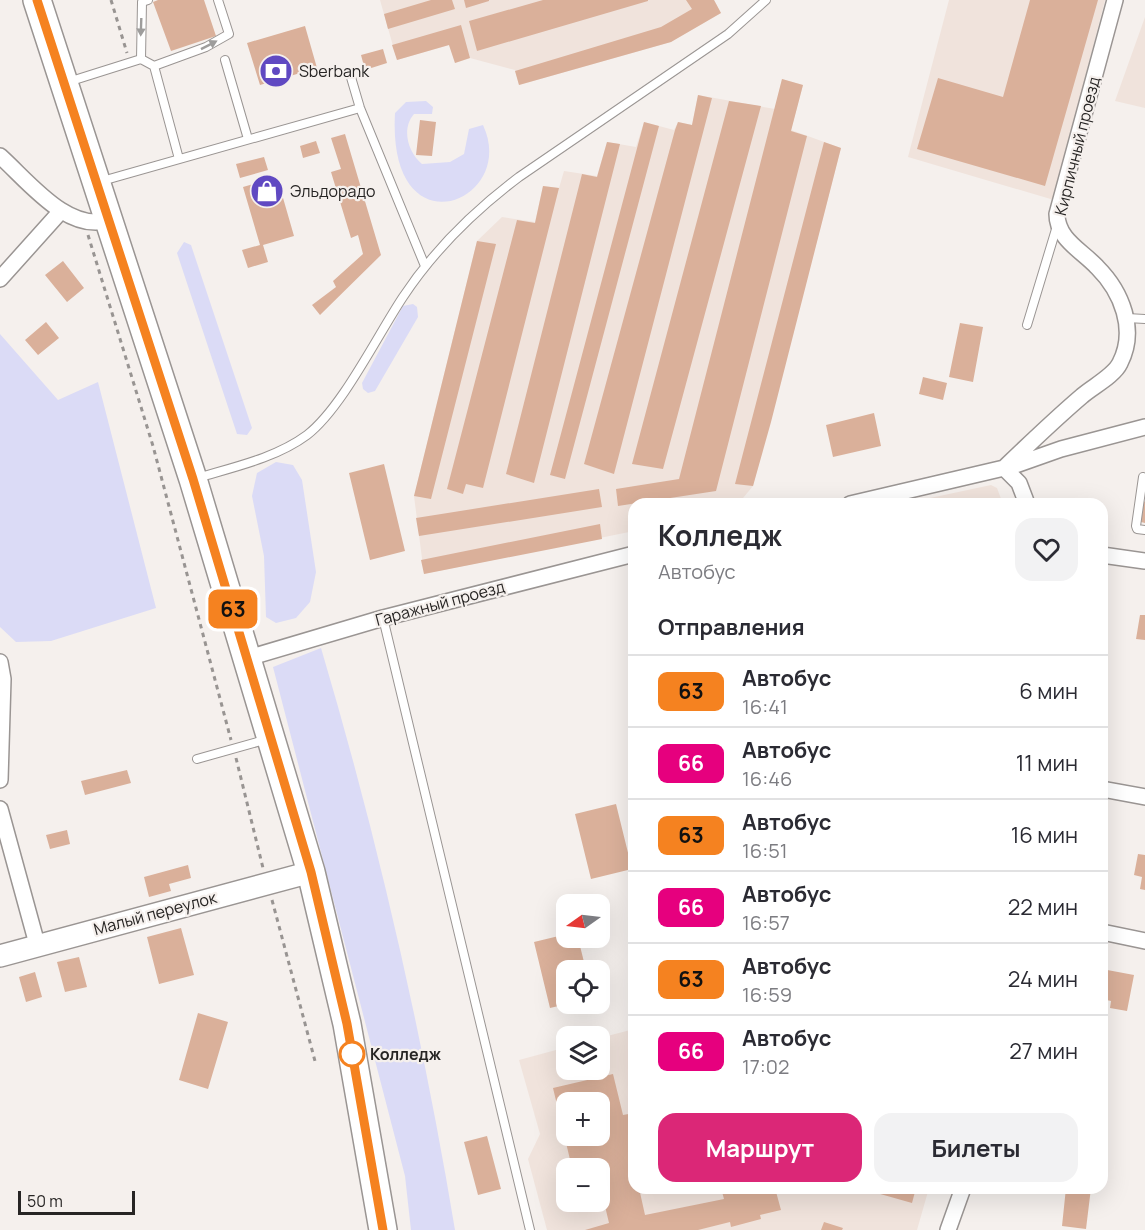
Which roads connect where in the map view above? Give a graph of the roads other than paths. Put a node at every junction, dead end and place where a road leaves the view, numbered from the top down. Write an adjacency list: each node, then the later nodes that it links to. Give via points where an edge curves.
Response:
1 (37, 0): 10 (highway)
2 (148, 0): 6 (lane, one-way to 6, via 142,2)
3 (218, 0): 8 (lane, one-way to 3, via 229,34)
4 (766, 0): 19 (lane, via 728,34 495,195)
5 (1115, 0): 18 (street, Кирпичный проезд)
6 (141, 59): 8 (lane); 10 (lane)
7 (225, 60): 12 (lane)
8 (154, 66): 14 (lane)
9 (350, 74): 11 (lane)
10 (64, 83): 15 (highway)
11 (360, 108): 12 (lane); 19 (lane)
12 (248, 139): 14 (lane)
13 (0, 156): 16 (street)
14 (178, 159): 15 (lane)
15 (97, 183): 17 (highway)
16 (61, 211): 17 (street); 20 (street)
17 (97, 221): 28 (highway)
18 (1057, 226): 21 (street, Кирпичный проезд, via 1098,268 1122,302); 23 (lane)
19 (425, 266): 28 (lane, via 330,411 308,435 259,459)
20 (0, 279)
21 (1127, 318): 22 (lane); 25 (street, via 1127,336 1119,365)
22 (1145, 319)
23 (1027, 325)
24 (1145, 427): 25 (street)
25 (1004, 468): 29 (street); 30 (street, via 1019,483)
26 (1145, 468): 27 (lane)
27 (1144, 478): 31 (lane, via 1136,526)
28 (193, 479): 36 (highway)
29 (876, 498)
30 (1025, 498)
31 (1145, 530)
32 (628, 556): 35 (street, Гаражный проезд)
33 (1108, 556): 34 (street)
34 (1145, 561)
35 (383, 618): 36 (street, Гаражный проезд); 51 (lane)
36 (248, 658): 38 (highway)
37 (0, 662): 40 (street)
38 (271, 739): 39 (lane); 44 (highway)
39 (197, 759)
40 (0, 780)
41 (1108, 790): 42 (street)
42 (1145, 797)
43 (0, 809): 47 (street)
44 (311, 872): 47 (street, Малый переулок); 50 (highway, via 347,1024)
45 (1108, 933): 46 (street)
46 (1145, 941)
47 (37, 944): 48 (street, Малый переулок)
48 (0, 956)
49 (961, 1194): 52 (street)
50 (383, 1230)
51 (530, 1230)
52 (948, 1230)

